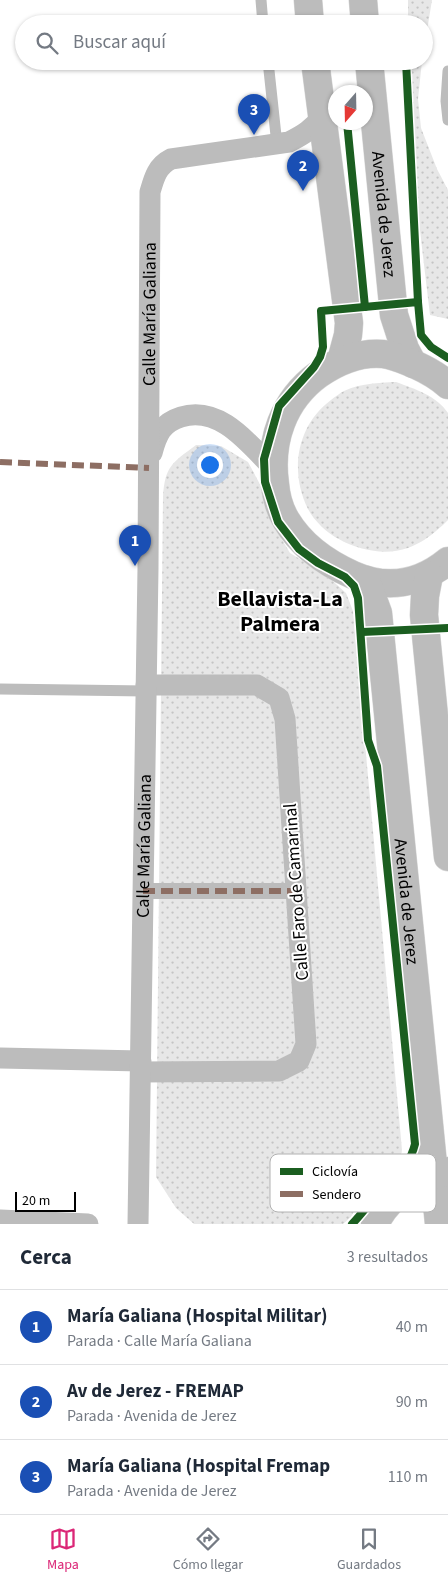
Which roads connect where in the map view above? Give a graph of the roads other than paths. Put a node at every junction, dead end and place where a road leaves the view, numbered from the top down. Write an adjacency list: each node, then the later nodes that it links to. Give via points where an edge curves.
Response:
1 (260, 0): 4 (lane)
2 (308, 0): 5 (main road)
3 (363, 0): 6 (main road)
4 (262, 15)
5 (309, 15)
6 (364, 15)
7 (269, 70): 14 (lane)
8 (316, 70): 12 (main road)
9 (370, 70): 16 (main road, Avenida de Jerez, via 394,315 402,343)
10 (448, 71): 11 (lane)
11 (448, 76): 13 (lane)
12 (322, 116): 14 (street, via 304,134); 15 (main road, via 349,323)
13 (448, 120)
14 (277, 144): 17 (street, Calle María Galiana, via 171,159 162,163 154,176 150,192)
15 (342, 361): 16 (main road, via 385,354); 18 (main road, via 311,380 290,403 275,440)
16 (436, 374)
17 (149, 468): 18 (street, Calle María Galiana, via 156,438 168,421 190,414 215,418 231,428); 21 (street, Calle María Galiana)
18 (273, 468): 20 (main road, via 276,494 285,519 299,538 335,566)
19 (439, 568): 20 (main road, via 408,582); 23 (main road, via 425,596 424,616)
20 (366, 580): 28 (main road, Avenida de Jerez, via 378,613)
21 (146, 688): 22 (lane); 24 (street, Calle María Galiana); 25 (street, Calle Faro de Camarinal, via 257,685 279,698 285,719)
22 (0, 689)
23 (448, 857)
24 (143, 890): 25 (street); 27 (street, Calle María Galiana)
25 (296, 890): 27 (street, Calle Faro de Camarinal, via 306,1044 299,1061 279,1071)
26 (0, 1058): 27 (street, Calle Faro de Camarinal)
27 (141, 1067): 31 (street, Calle María Galiana)
28 (441, 1173): 32 (main road, Avenida de Jerez)
29 (0, 1220): 30 (street)
30 (88, 1224)
31 (138, 1224)
32 (438, 1224)

